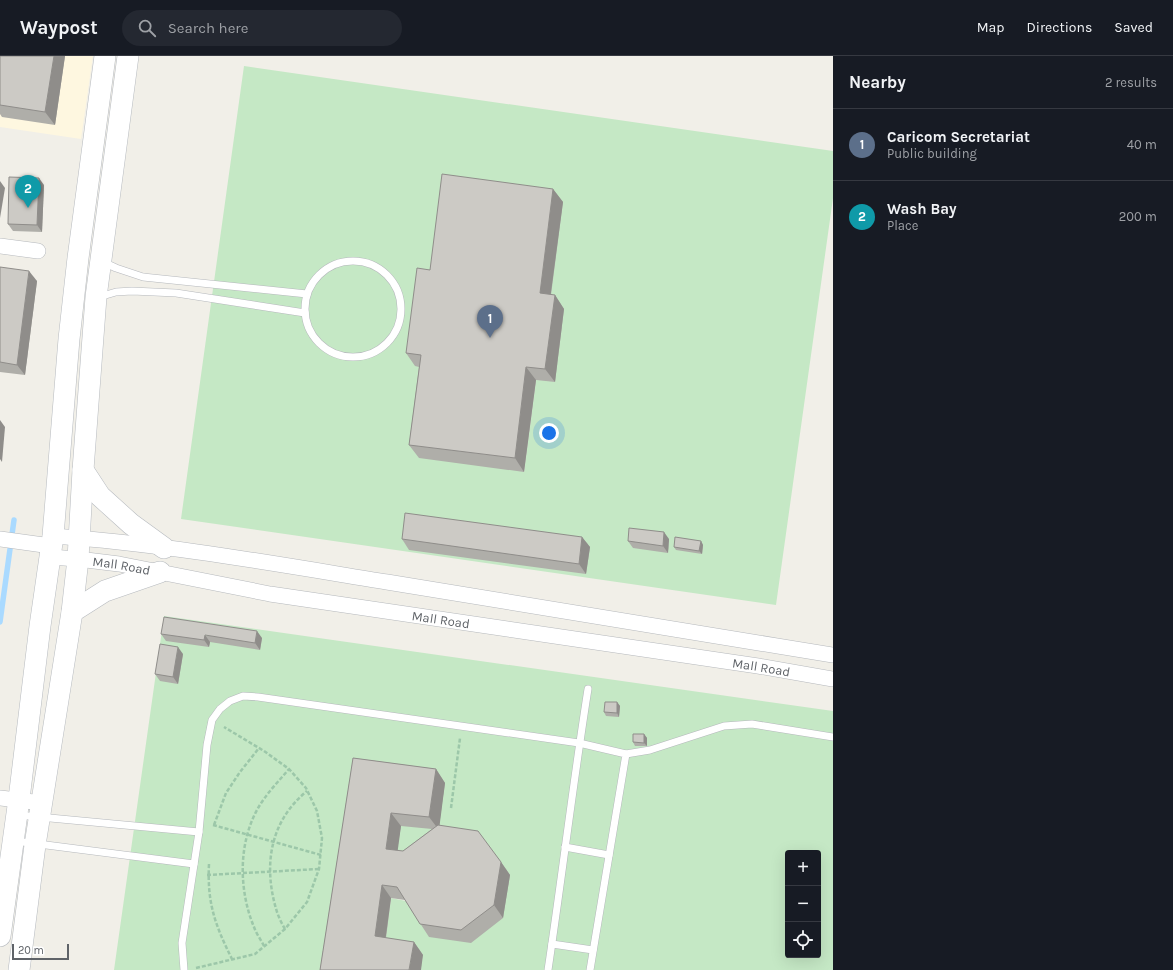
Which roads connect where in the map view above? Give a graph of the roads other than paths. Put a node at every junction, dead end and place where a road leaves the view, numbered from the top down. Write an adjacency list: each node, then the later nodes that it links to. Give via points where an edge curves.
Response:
1 (105, 56): 3 (main road)
2 (128, 56): 4 (main road)
3 (91, 161): 4 (main road); 14 (main road, via 78,258)
4 (113, 165): 7 (main road)
5 (0, 246): 6 (street)
6 (38, 251)
7 (101, 261): 8 (lane, via 143,277); 9 (main road)
8 (307, 294): 10 (lane); 10 (lane, via 314,279 326,268 340,262 356,260 372,264 385,273 395,286 400,301 400,317 395,332 385,345 372,353 356,357 340,356 326,349 314,338 307,326)
9 (96, 297): 10 (lane, via 116,292 176,294); 11 (main road)
10 (305, 313)
11 (84, 470): 12 (main road); 15 (main road, via 100,496 131,524)
12 (79, 538): 14 (street, Mall Road); 15 (street, Mall Road); 16 (main road)
13 (0, 540): 14 (street)
14 (48, 546): 16 (street, Mall Road); 25 (main road, via 40,626)
15 (164, 548): 19 (street, Mall Road)
16 (78, 559): 17 (street, Mall Road); 18 (main road)
17 (160, 572): 18 (main road, via 105,591); 20 (street, Mall Road, via 270,594)
18 (72, 612): 26 (main road)
19 (833, 655)
20 (833, 679)
21 (588, 689): 23 (lane)
22 (833, 737): 24 (lane, via 738,724 724,726 650,750)
23 (579, 743): 24 (lane); 27 (lane, via 243,696 230,701 212,720 206,746); 30 (lane)
24 (626, 754): 31 (lane)
25 (12, 804): 26 (street); 28 (main road)
26 (41, 810): 27 (lane); 29 (main road)
27 (199, 832): 32 (lane)
28 (13, 841): 29 (lane); 33 (main road)
29 (35, 845): 32 (lane); 36 (main road)
30 (565, 847): 31 (lane); 34 (lane)
31 (609, 854): 35 (lane)
32 (194, 864): 37 (lane, via 182,942)
33 (0, 936)
34 (552, 944): 35 (lane); 38 (lane)
35 (593, 950): 39 (lane)
36 (19, 970)
37 (184, 970)
38 (548, 970)
39 (590, 970)

